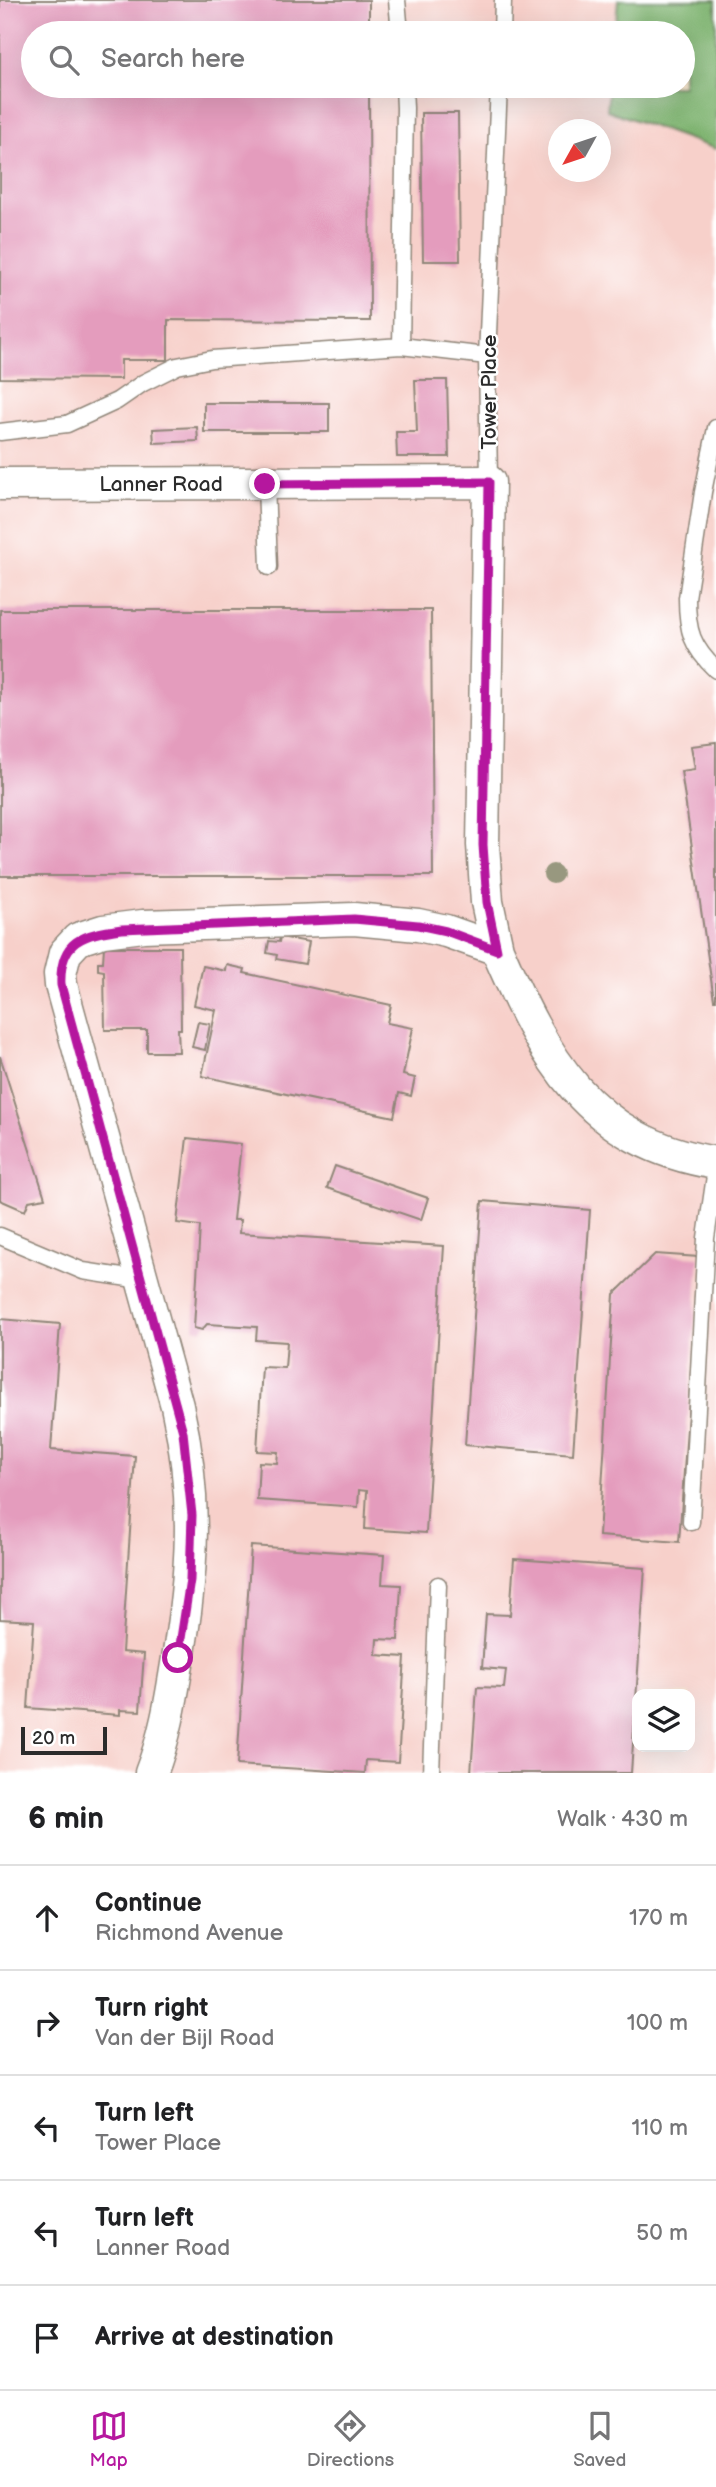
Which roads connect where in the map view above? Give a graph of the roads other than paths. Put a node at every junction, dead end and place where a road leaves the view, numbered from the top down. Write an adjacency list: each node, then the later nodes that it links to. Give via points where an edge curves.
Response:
1 (397, 0): 3 (lane)
2 (503, 0): 4 (lane)
3 (399, 21)
4 (502, 21)
5 (405, 98): 7 (lane)
6 (498, 98): 8 (lane, Tower Place)
7 (401, 346): 8 (lane); 10 (lane, via 212,359 177,366 78,420)
8 (487, 356): 11 (lane, Tower Place)
9 (716, 428): 15 (lane, via 687,616 692,641)
10 (0, 432)
11 (489, 482): 13 (street, Lanner Road); 16 (street, Tower Place, via 483,845 487,902)
12 (0, 484): 13 (street, Lanner Road)
13 (265, 484): 14 (lane)
14 (270, 567)
15 (716, 670)
16 (497, 950): 17 (street, Tower Place, via 542,1043 592,1108 669,1152); 20 (street, via 446,931 354,919 143,926 103,931 72,943 62,962 61,985)
17 (716, 1163)
18 (716, 1169): 21 (lane, via 706,1238)
19 (0, 1236): 20 (lane, via 83,1271)
20 (141, 1280): 23 (street, via 183,1432 192,1515 190,1580 170,1709)
21 (691, 1522)
22 (438, 1585): 24 (lane)
23 (151, 1773)
24 (431, 1773)

